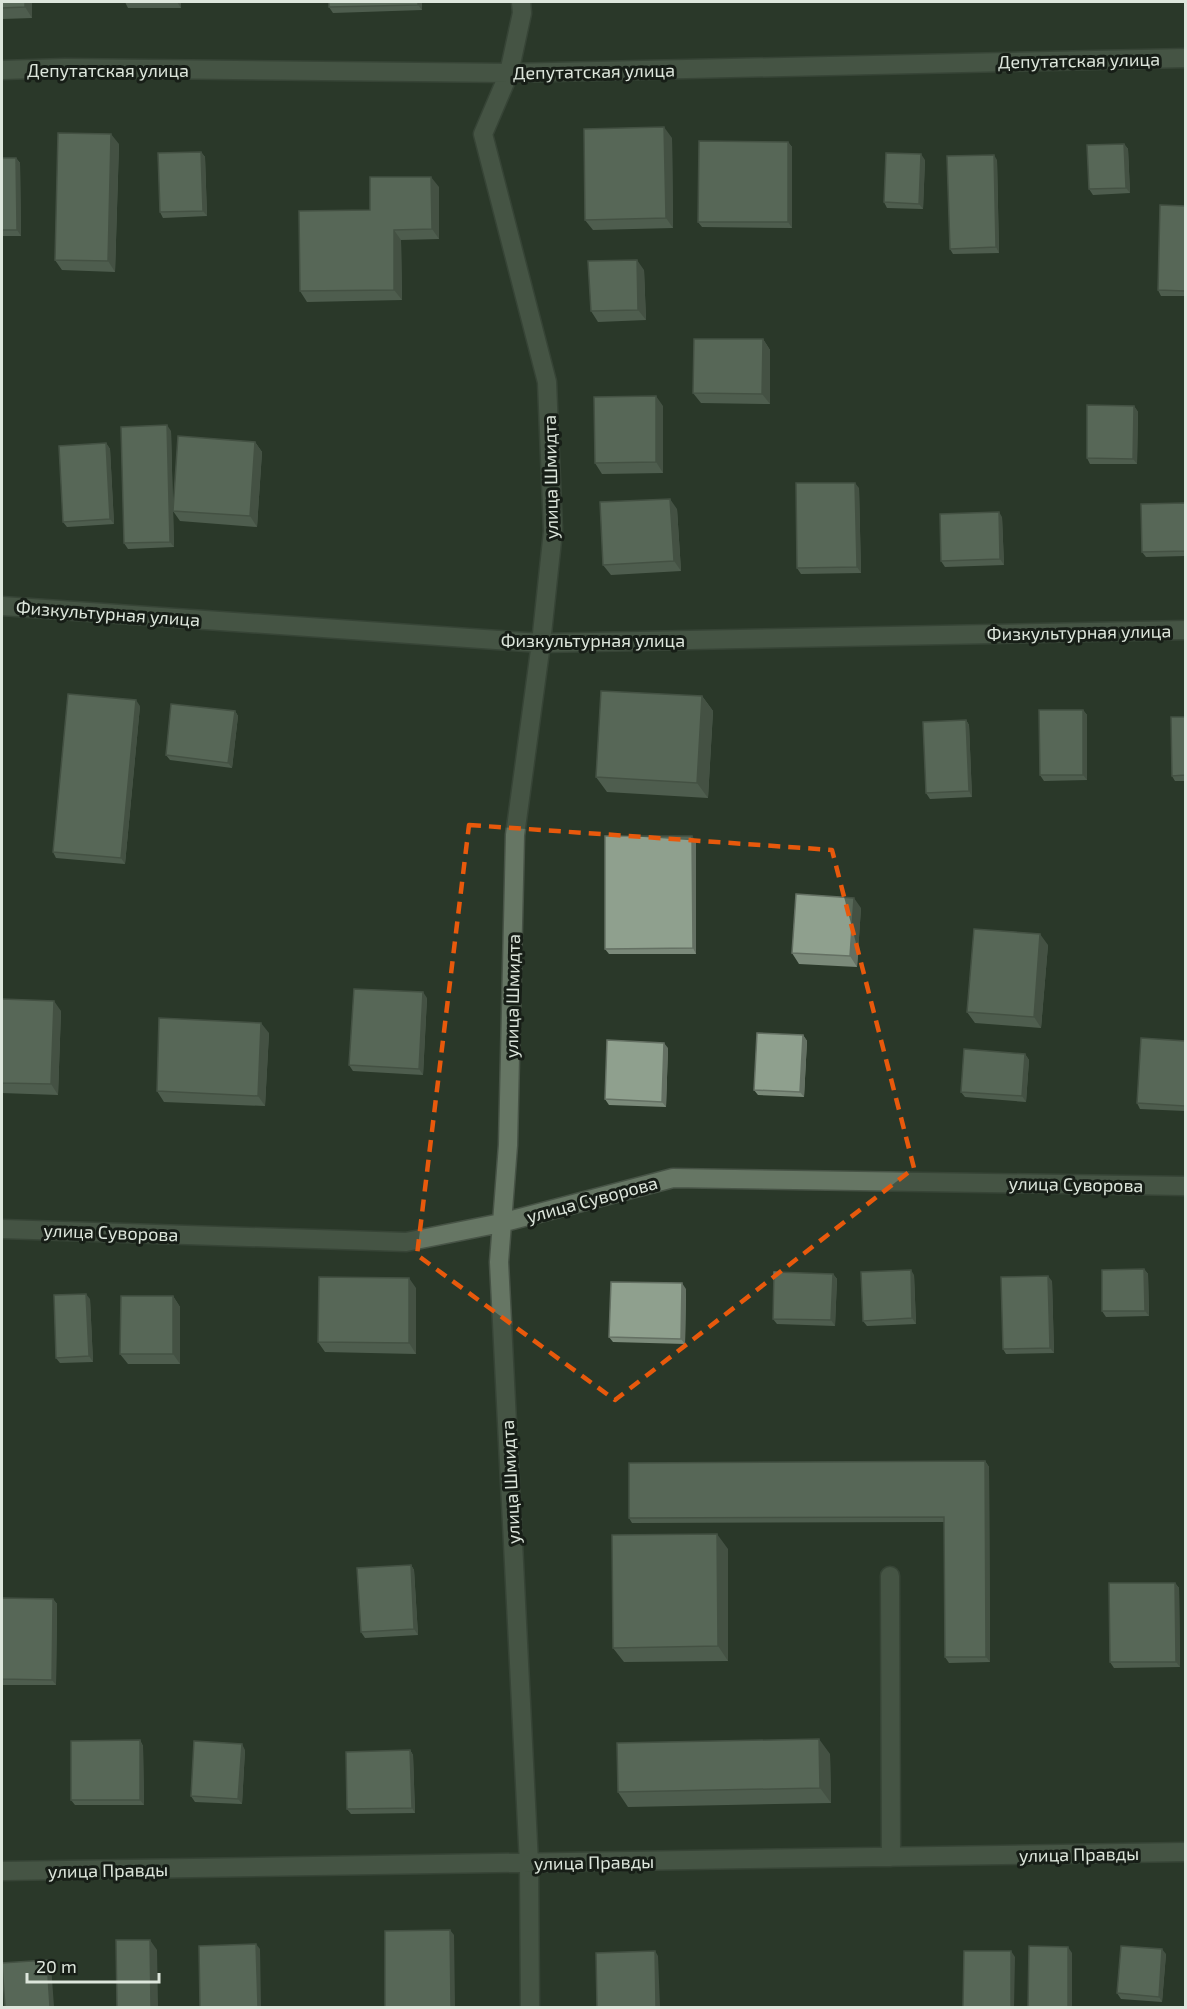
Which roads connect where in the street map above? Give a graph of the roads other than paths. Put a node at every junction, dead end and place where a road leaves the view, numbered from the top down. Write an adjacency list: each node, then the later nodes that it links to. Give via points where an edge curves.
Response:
1 (521, 2): 4 (street, улица Шмидта)
2 (1185, 58): 4 (street, Депутатская улица)
3 (2, 70): 4 (street, Депутатская улица)
4 (509, 73): 7 (street, улица Шмидта, via 483,134 547,382 553,531)
5 (2, 606): 7 (street, Физкультурная улица)
6 (1185, 630): 7 (street, Физкультурная улица)
7 (542, 644): 9 (street, улица Шмидта, via 515,836 508,1145)
8 (1185, 1186): 9 (street, улица Суворова, via 673,1178)
9 (501, 1222): 10 (street, улица Суворова, via 406,1242); 14 (street, улица Шмидта, via 499,1262)
10 (2, 1229)
11 (890, 1576): 13 (street)
12 (1185, 1852): 13 (street, улица Правды)
13 (891, 1857): 14 (street, улица Правды)
14 (528, 1863): 15 (street, улица Правды); 16 (street, улица Шмидта)
15 (2, 1871)
16 (530, 2007)

